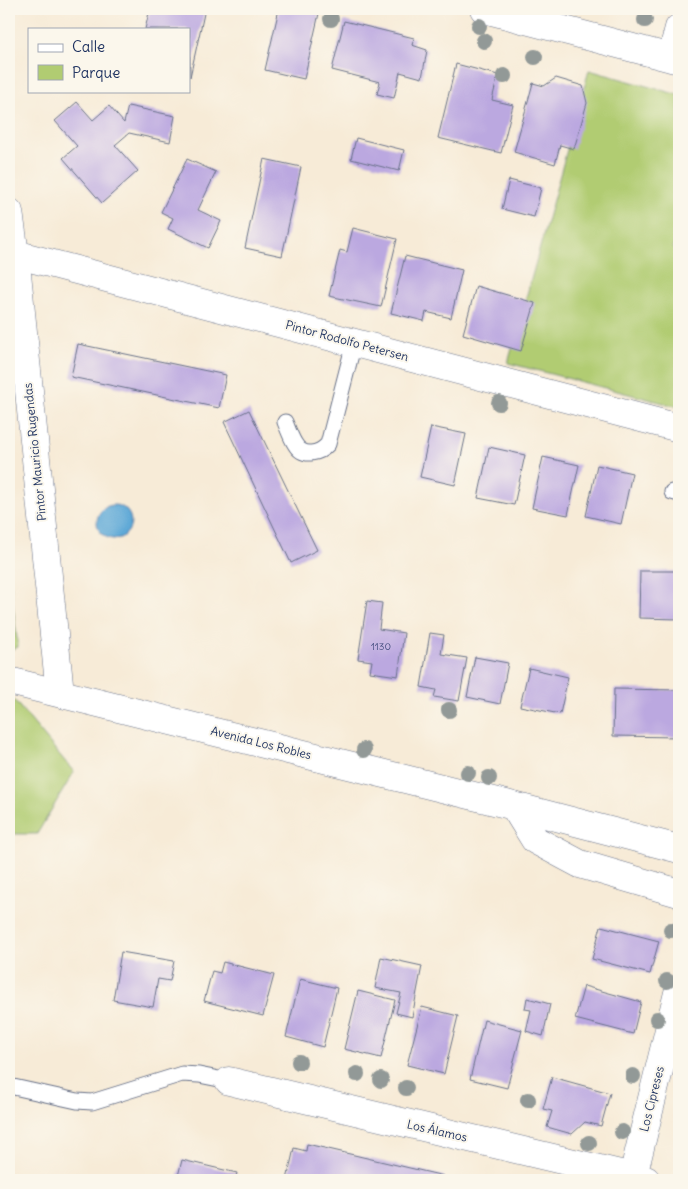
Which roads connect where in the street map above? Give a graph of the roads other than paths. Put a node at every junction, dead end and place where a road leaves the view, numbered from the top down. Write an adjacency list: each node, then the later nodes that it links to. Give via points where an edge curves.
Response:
1 (484, 9): 3 (street)
2 (679, 28): 3 (street)
3 (675, 59)
4 (9, 212): 5 (street, Pintor Mauricio Rugendas)
5 (15, 254): 6 (street, Pintor Rodolfo Petersen); 10 (street, Pintor Mauricio Rugendas)
6 (354, 343): 7 (lane, via 328,444 313,454 299,450); 8 (street, Pintor Rodolfo Petersen)
7 (285, 422)
8 (679, 428)
9 (9, 681): 10 (street, Avenida Los Robles)
10 (60, 693): 11 (street, Avenida Los Robles)
11 (514, 806): 12 (street, Avenida Los Robles); 13 (street, via 535,840 580,864)
12 (679, 849)
13 (679, 893)
14 (679, 989): 18 (street, Los Cipreses)
15 (230, 1081): 16 (lane, via 182,1074 92,1102 78,1102); 17 (street, Los Álamos)
16 (9, 1086)
17 (594, 1174): 18 (street, Los Álamos)
18 (637, 1179)

